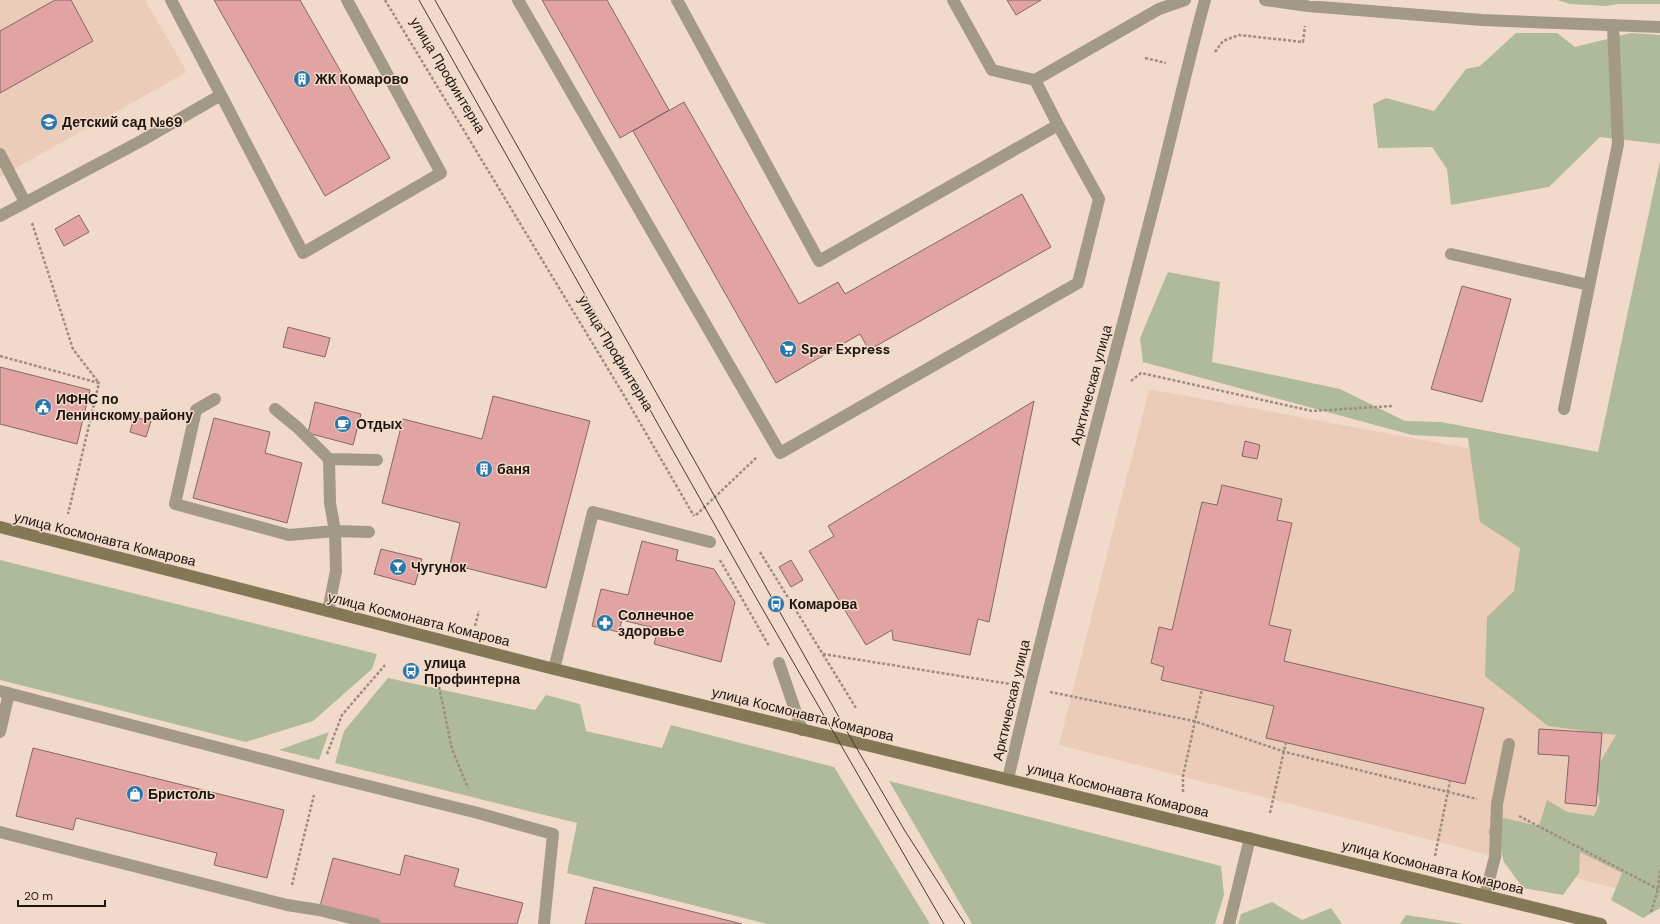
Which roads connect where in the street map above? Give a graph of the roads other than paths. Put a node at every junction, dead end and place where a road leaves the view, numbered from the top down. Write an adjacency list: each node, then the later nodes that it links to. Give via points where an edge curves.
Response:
1 (171, 0): 13 (street)
2 (348, 0): 13 (street, via 441,173 303,253)
3 (518, 0): 14 (street, via 780,453 1078,283 1099,199)
4 (677, 0): 14 (street, via 819,261)
5 (953, 0): 12 (street, via 992,70)
6 (1185, 0): 9 (street)
7 (1205, 0): 36 (street, Арктическая улица, via 1028,687)
8 (1264, 0): 10 (street, via 1482,20)
9 (1156, 5): 12 (street)
10 (1613, 25): 11 (street); 19 (street, via 1618,144)
11 (1660, 27)
12 (1035, 80): 14 (street)
13 (221, 95): 16 (street, via 141,141)
14 (1058, 125)
15 (0, 154): 16 (street)
16 (25, 202): 17 (street)
17 (0, 216)
18 (1451, 254): 19 (street)
19 (1588, 285): 22 (street)
20 (215, 399): 26 (street, via 196,410 175,504 289,534)
21 (275, 409): 23 (street)
22 (1564, 409)
23 (329, 459): 24 (street); 26 (street, via 330,503)
24 (377, 460)
25 (0, 527): 29 (street, улица Космонавта Комарова)
26 (335, 532): 27 (street); 29 (street, via 336,571)
27 (369, 532)
28 (710, 542): 31 (street, via 593,512)
29 (328, 611): 31 (street, улица Космонавта Комарова)
30 (780, 663): 33 (street)
31 (554, 669): 33 (street, улица Космонавта Комарова)
32 (5, 692): 34 (street); 41 (street, via 553,834)
33 (802, 730): 36 (street, улица Космонавта Комарова)
34 (0, 732)
35 (1509, 744): 39 (street, via 1498,804 1496,857)
36 (1008, 779): 38 (street, улица Космонавта Комарова)
37 (0, 832): 40 (street, via 287,905)
38 (1250, 838): 39 (street, улица Космонавта Комарова); 42 (street)
39 (1485, 895): 43 (street, улица Космонавта Комарова)
40 (375, 924)
41 (544, 924)
42 (1229, 924)
43 (1601, 924)

